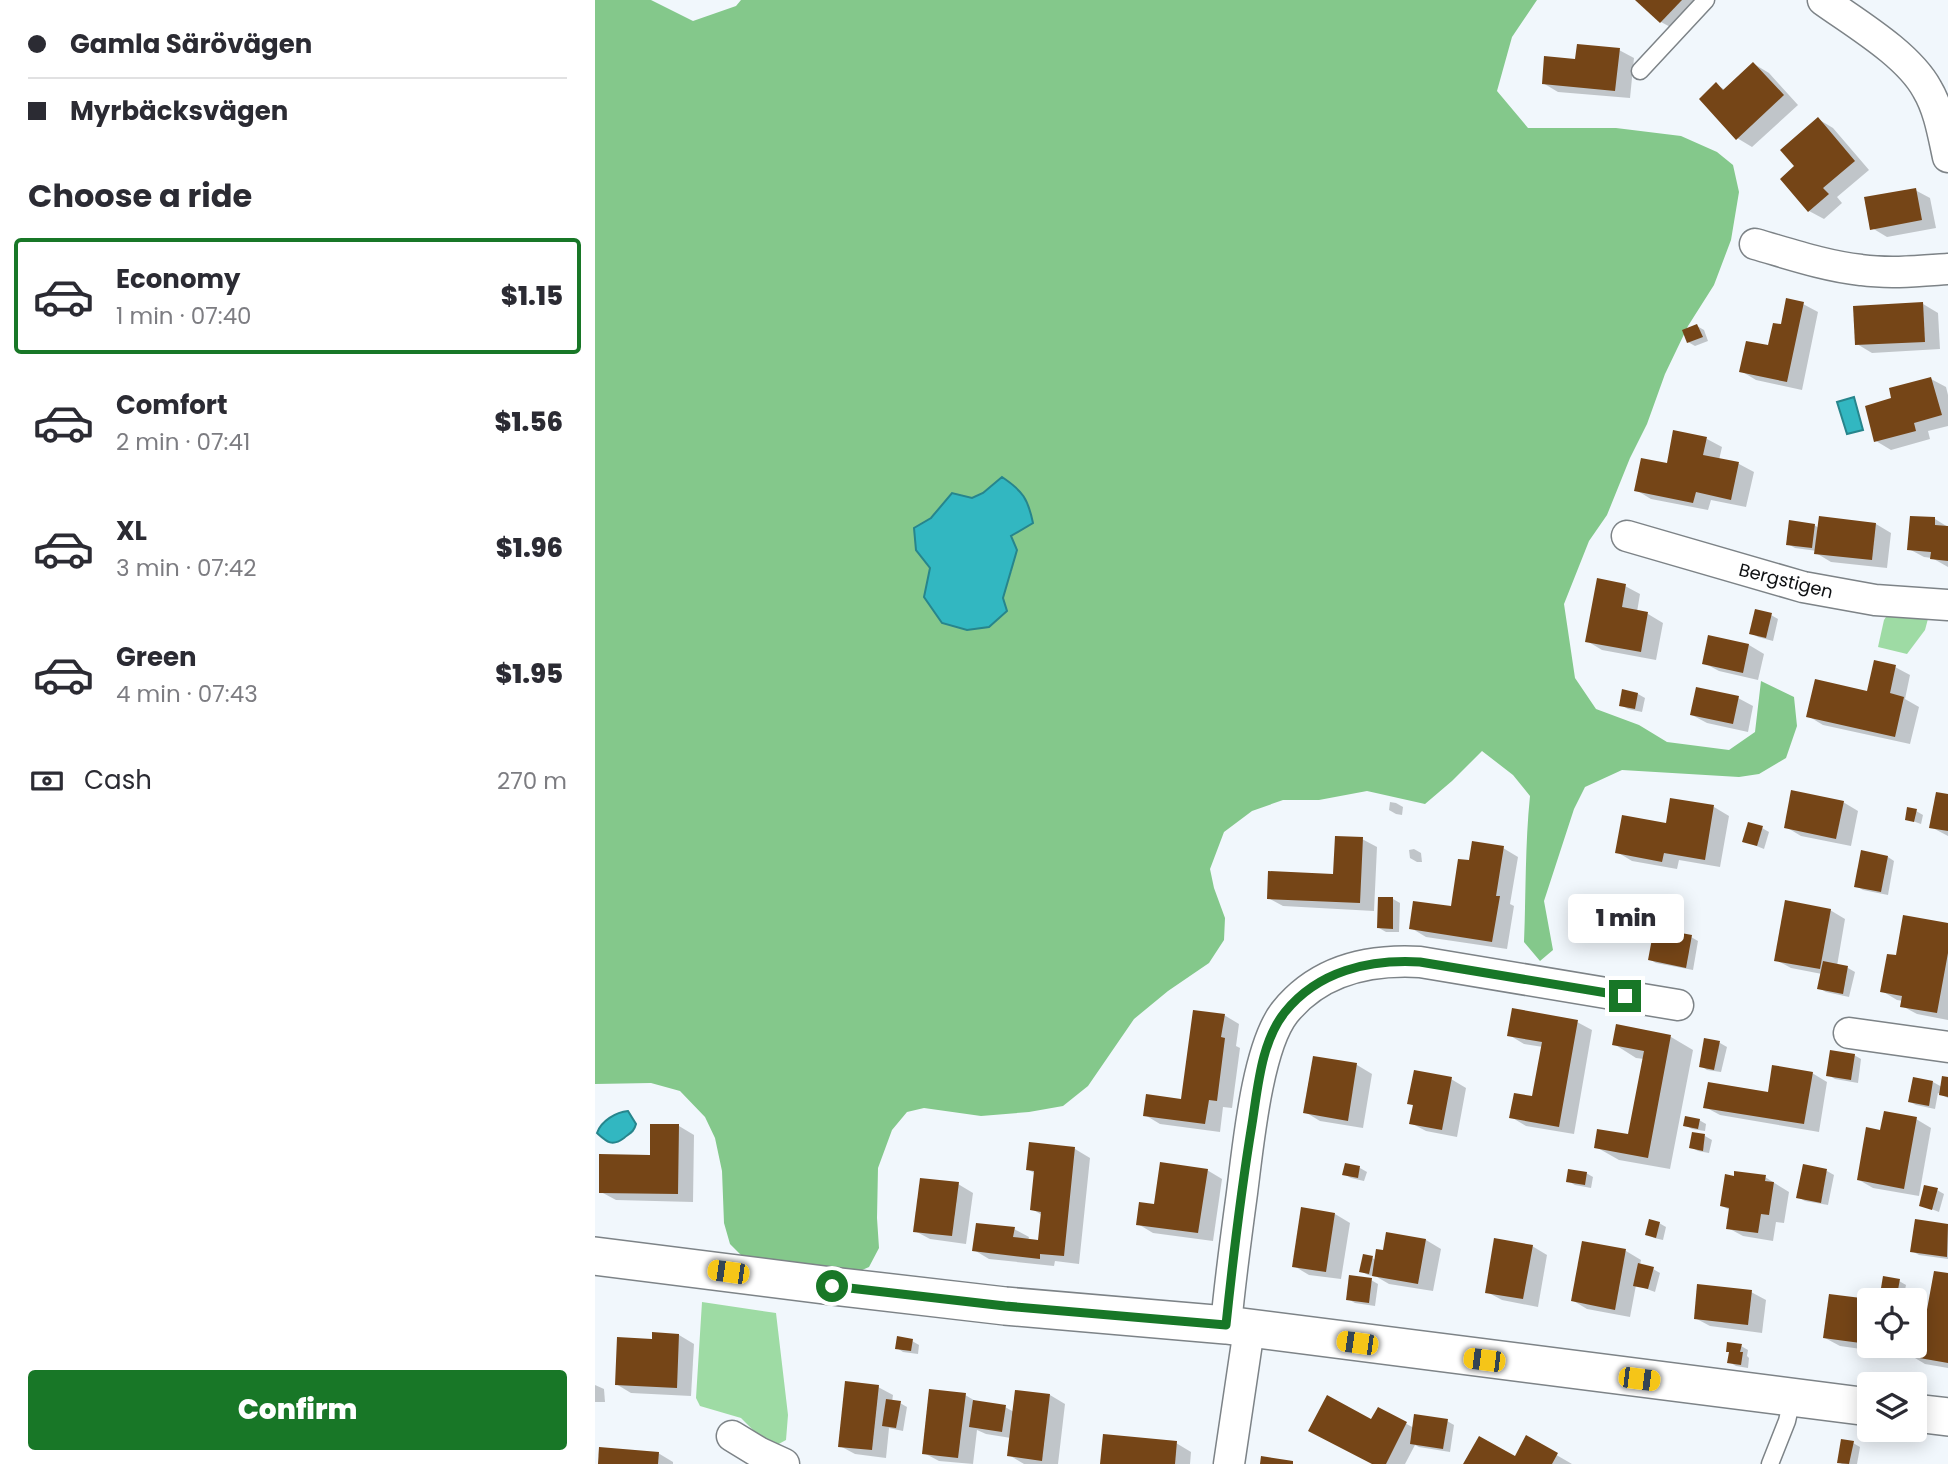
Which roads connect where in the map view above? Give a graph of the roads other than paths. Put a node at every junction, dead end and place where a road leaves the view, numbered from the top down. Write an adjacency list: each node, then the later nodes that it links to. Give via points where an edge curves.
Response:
1 (1706, 0): 3 (lane)
2 (1823, 0): 4 (street, via 1918,75 1935,105)
3 (1640, 71)
4 (1948, 157)
5 (1755, 244): 6 (street, via 1861,271)
6 (1948, 269)
7 (1627, 536): 8 (street, Bergstigen, via 1803,587 1882,601)
8 (1948, 605)
9 (1678, 1005): 13 (street, via 1420,962 1377,963 1313,985 1274,1031 1261,1075 1247,1157)
10 (1849, 1033): 11 (street)
11 (1948, 1047)
12 (595, 1256): 13 (street, via 992,1305)
13 (1237, 1327): 14 (street); 20 (street)
14 (1792, 1399): 15 (street); 21 (lane)
15 (1857, 1407)
16 (1927, 1415): 17 (street)
17 (1948, 1418)
18 (731, 1436): 19 (street)
19 (784, 1464)
20 (1229, 1464)
21 (1770, 1464)

